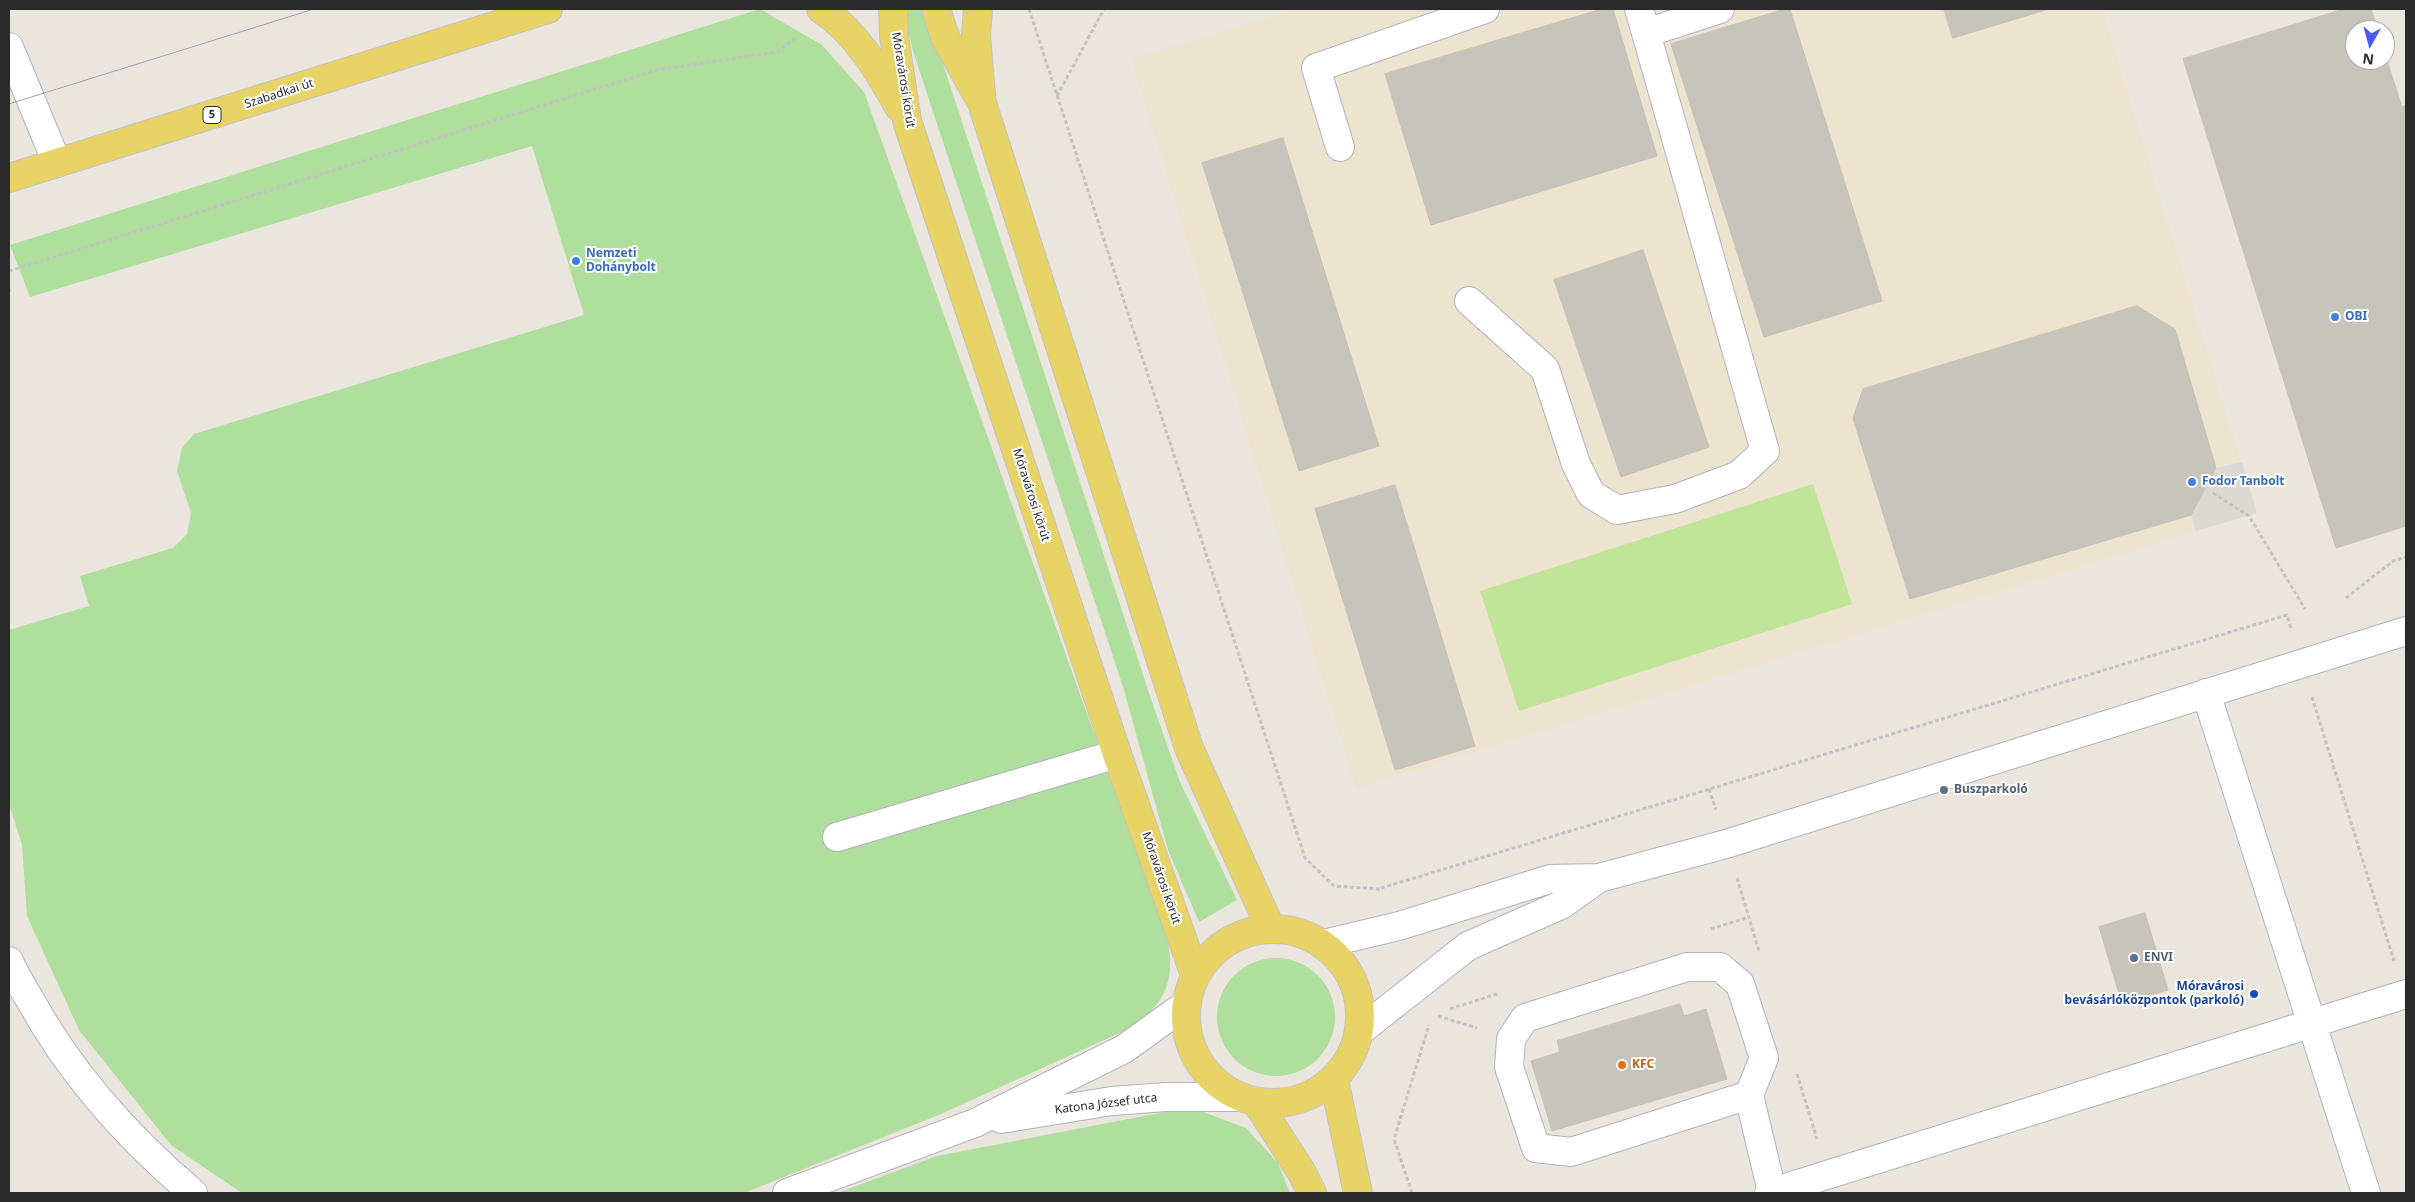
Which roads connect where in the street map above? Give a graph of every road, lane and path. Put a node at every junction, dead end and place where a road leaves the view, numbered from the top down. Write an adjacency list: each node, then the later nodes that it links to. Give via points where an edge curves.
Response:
1 (548, 9): 16 (main road, Szabadkai út / 5)
2 (893, 9): 14 (main road, Móravárosi körút, via 894,36)
3 (936, 9): 13 (main road, via 944,37)
4 (978, 9): 13 (main road, via 976,36)
5 (1029, 9): 12 (path)
6 (1104, 9): 12 (path)
7 (1486, 9): 15 (street, via 1316,68)
8 (1720, 9): 10 (street)
9 (824, 11): 14 (main road, via 861,47); 18 (path, via 777,52 657,70)
10 (1642, 21): 19 (street, via 1765,451 1739,475 1675,499 1618,510 1591,494 1576,464 1546,369)
11 (9, 47): 16 (street)
12 (1057, 97): 30 (path, via 1305,858 1334,886)
13 (982, 103): 32 (main road, via 1189,748)
14 (908, 121): 27 (main road, Móravárosi körút)
15 (1340, 147)
16 (57, 163): 17 (main road, Szabadkai út / 5)
17 (9, 178)
18 (9, 272)
19 (1469, 301)
20 (2213, 493): 23 (path, via 2249,516)
21 (2406, 557): 22 (path, via 2393,561)
22 (2346, 598)
23 (2305, 610)
24 (2406, 631): 25 (street)
25 (2302, 663): 26 (street); 30 (path, via 2287,615); 37 (path)
26 (2206, 693): 29 (street, via 1726,844); 40 (street)
27 (1117, 754): 28 (street); 35 (main road, Móravárosi körút)
28 (837, 837)
29 (1598, 878): 31 (street, via 1550,879); 36 (street, via 1561,905 1468,946)
30 (1380, 888): 31 (path)
31 (1398, 926): 33 (street)
32 (1271, 929): 33 (main road, via 1299,932); 35 (main road, via 1241,934 1214,950)
33 (1323, 944): 41 (main road, via 1346,968 1359,998)
34 (9, 961): 47 (street, via 47,1032 98,1098 138,1144)
35 (1195, 975): 38 (main road)
36 (1424, 981): 39 (path); 41 (street)
37 (2405, 995): 40 (street)
38 (1185, 1005): 45 (main road, via 1188,1042 1207,1074); 46 (street, Katona József utca, via 1124,1048)
39 (1433, 1014): 42 (path); 51 (path, via 1394,1139)
40 (2313, 1024): 52 (street); 53 (street)
41 (1360, 1030): 43 (main road, via 1350,1057)
42 (1511, 1039): 44 (street, via 1509,1067 1536,1148 1571,1152); 44 (street, via 1525,1018 1687,967 1720,967 1740,984 1764,1058)
43 (1334, 1080): 45 (main road, via 1311,1095 1285,1103); 50 (main road)
44 (1749, 1095): 52 (street)
45 (1247, 1100): 46 (street, Katona József utca, via 1166,1097 1112,1101); 49 (main road, via 1301,1171)
46 (975, 1123): 48 (street, Katona József utca)
47 (193, 1193)
48 (787, 1193)
49 (1312, 1193)
50 (1358, 1193)
51 (1412, 1193)
52 (1770, 1193)
53 (2366, 1193)

